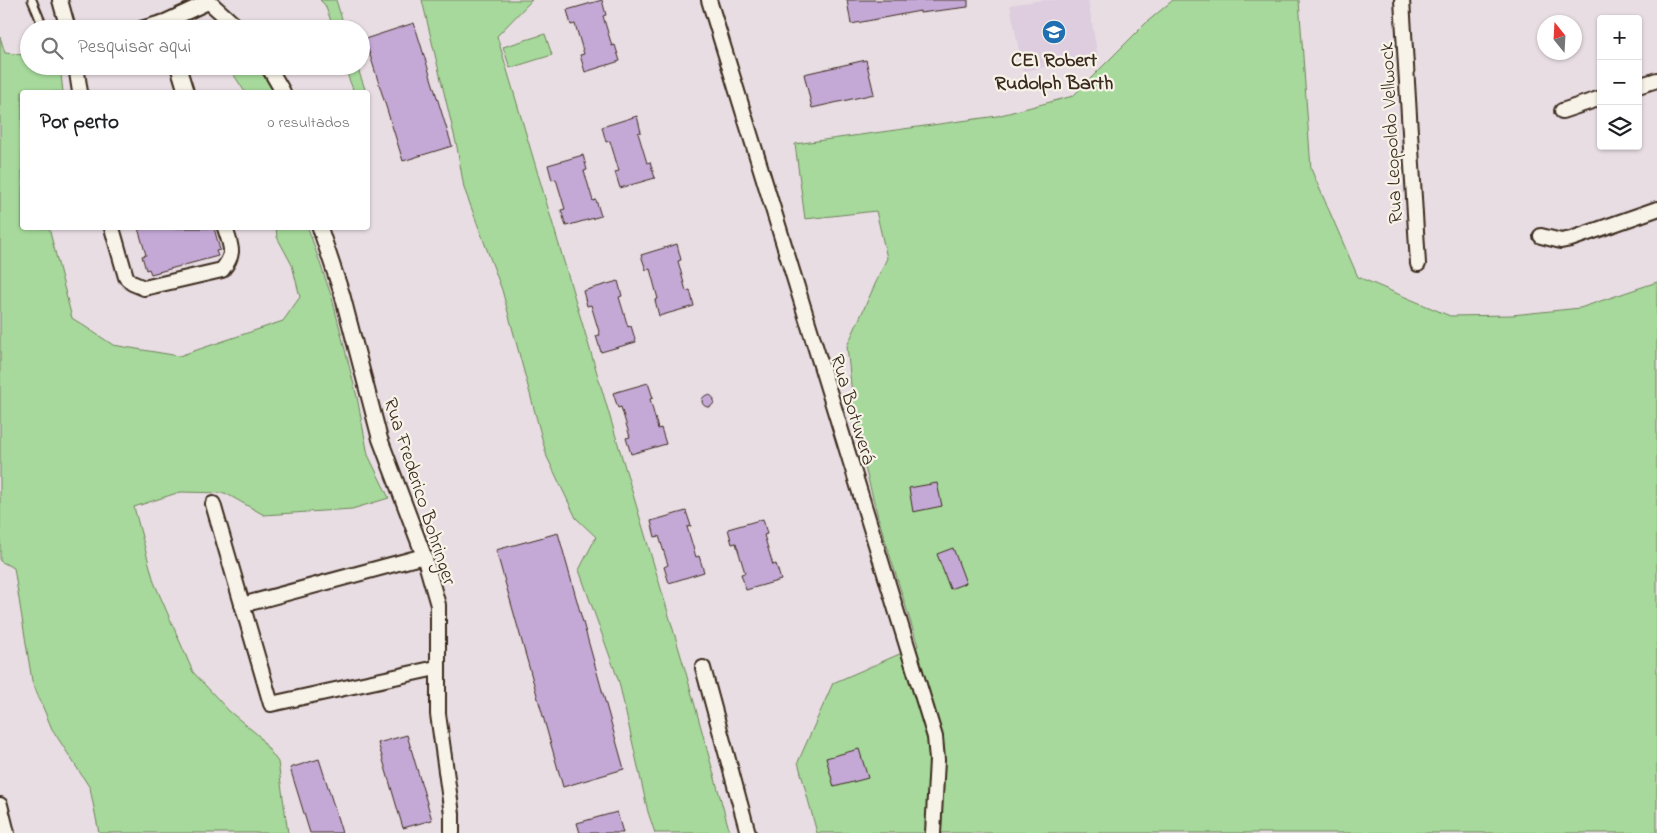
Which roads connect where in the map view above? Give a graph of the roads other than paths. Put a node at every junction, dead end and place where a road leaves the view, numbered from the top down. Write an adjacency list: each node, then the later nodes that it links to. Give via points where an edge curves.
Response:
1 (32, 0): 6 (lane)
2 (60, 0): 7 (street)
3 (709, 0): 35 (street, Rua Botuverá, via 935,736 937,760)
4 (1402, 0): 25 (street, Rua Leopoldo Vellwock)
5 (207, 1): 8 (street); 9 (street)
6 (40, 20)
7 (66, 20)
8 (176, 20)
9 (229, 20)
10 (77, 75): 15 (street)
11 (181, 75): 16 (street)
12 (273, 75): 17 (street)
13 (1657, 80): 14 (street)
14 (1642, 85)
15 (80, 90)
16 (185, 90)
17 (282, 90)
18 (1597, 99): 19 (street)
19 (1562, 111)
20 (1657, 209): 24 (street, via 1571,239 1561,241)
21 (113, 230): 22 (street, via 126,277 144,288 222,270 230,261 232,252)
22 (226, 230)
23 (321, 230): 27 (street, Rua Frederico Bohringer, via 342,294 380,439)
24 (1541, 236)
25 (1418, 264)
26 (213, 504): 28 (street)
27 (424, 556): 28 (street); 29 (street, Rua Frederico Bohringer, via 438,605)
28 (242, 604): 29 (street, via 271,704)
29 (436, 668): 33 (street, Rua Frederico Bohringer)
30 (703, 668): 34 (street)
31 (0, 805): 32 (street)
32 (7, 833)
33 (452, 833)
34 (748, 833)
35 (932, 833)

